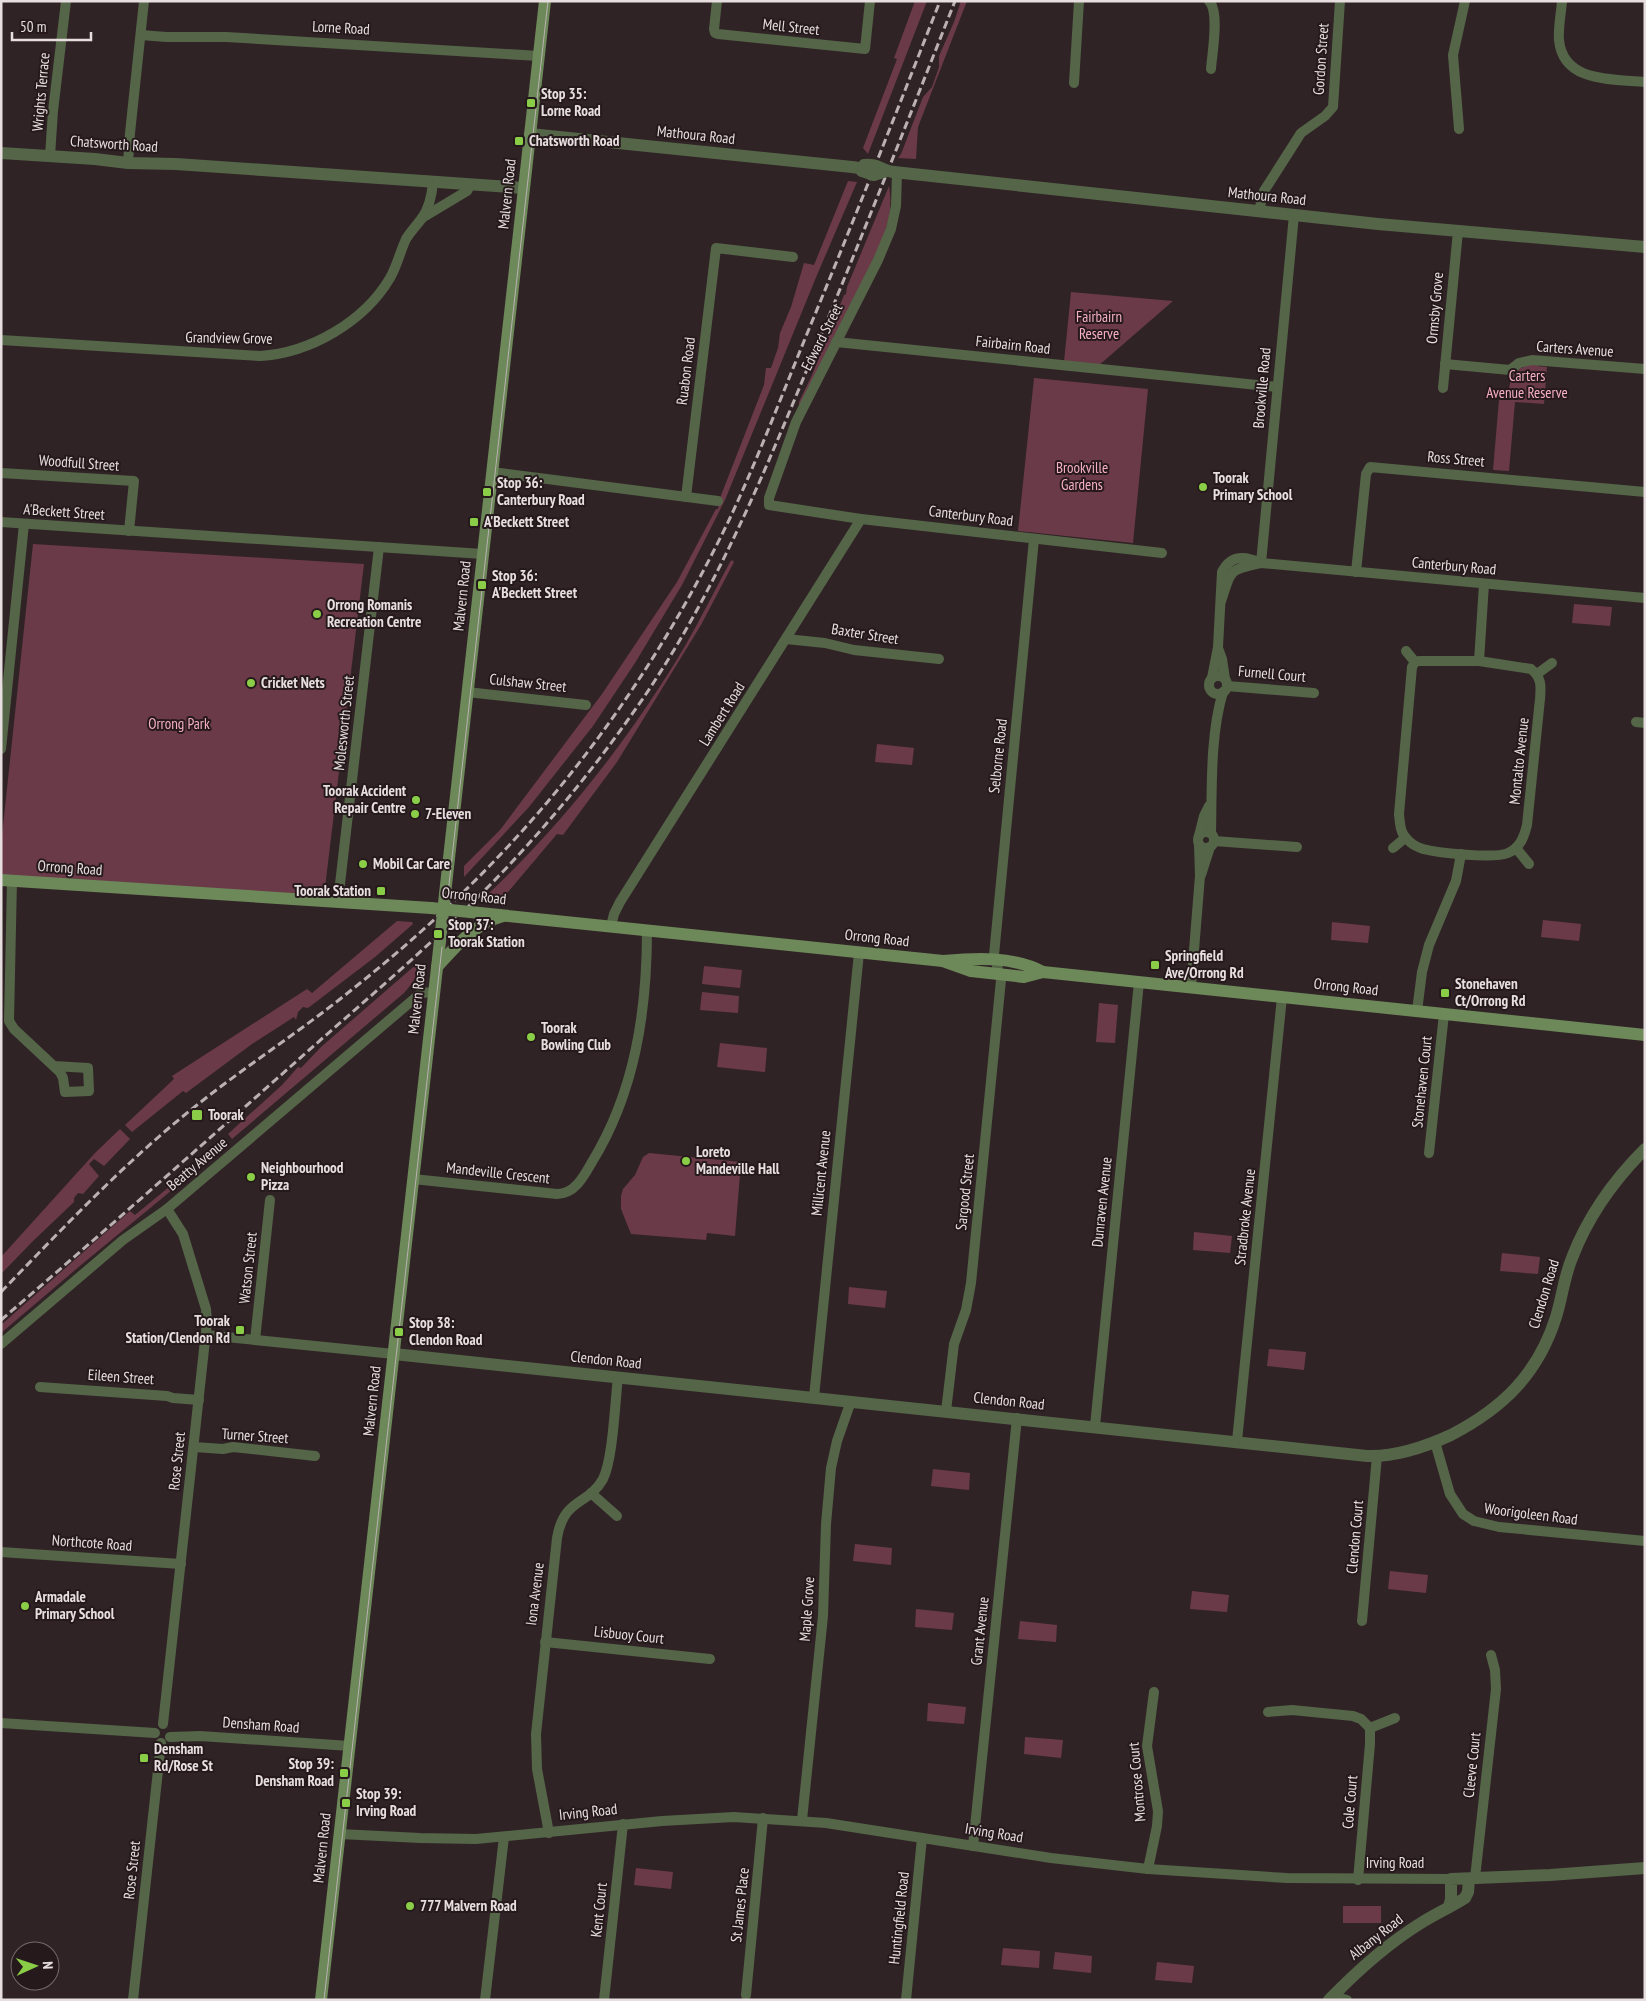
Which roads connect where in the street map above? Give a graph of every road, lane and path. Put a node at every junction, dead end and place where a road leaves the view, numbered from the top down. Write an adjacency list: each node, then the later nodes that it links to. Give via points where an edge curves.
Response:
1 (66, 1): 19 (street, Wrights Terrace)
2 (144, 1): 11 (street)
3 (545, 1): 12 (main road, Malvern Road)
4 (716, 1): 5 (street, Mell Street, via 715,33 865,49)
5 (870, 1)
6 (1079, 1): 15 (street)
7 (1210, 1): 13 (street, via 1215,17)
8 (1340, 1): 25 (street, Gordon Street, via 1333,107 1301,133 1264,191)
9 (1465, 1): 16 (street, via 1453,56)
10 (1562, 1): 14 (street, via 1559,41 1573,68 1589,76)
11 (141, 35): 12 (street, Lorne Road, via 226,36); 20 (street)
12 (539, 56): 17 (main road, Malvern Road)
13 (1211, 69)
14 (1645, 82)
15 (1074, 83)
16 (1459, 129)
17 (530, 134): 21 (street, Mathoura Road, bridge, via 862,168 874,175); 24 (main road, Malvern Road)
18 (1, 153): 19 (street, Chatsworth Road)
19 (50, 156): 20 (street, Chatsworth Road)
20 (128, 163): 22 (street, Chatsworth Road)
21 (892, 172): 25 (street, Mathoura Road); 32 (street, Edward Street, via 896,206 891,229)
22 (433, 182): 23 (street, Chatsworth Road); 27 (street, Grandview Grove, via 431,199)
23 (470, 184): 24 (street, Chatsworth Road); 27 (street, Grandview Grove, via 467,192)
24 (524, 188): 37 (main road, Malvern Road)
25 (1260, 211): 26 (street, Mathoura Road)
26 (1294, 215): 28 (street, Mathoura Road); 35 (street, Brookville Road)
27 (422, 218): 31 (street, Grandview Grove, via 407,239 390,277 368,305 331,334 297,350 260,356)
28 (1458, 231): 29 (street, Mathoura Road); 33 (street, Ormsby Grove)
29 (1645, 247)
30 (793, 257): 40 (street, Ruabon Road, via 716,248)
31 (1, 340)
32 (836, 342): 35 (street, Fairbairn Road); 42 (street, Edward Street, via 791,434 768,501)
33 (1445, 364): 34 (street, Carters Avenue, via 1510,370 1519,363 1532,360); 36 (street, Ormsby Grove)
34 (1645, 369)
35 (1277, 387): 51 (street, Brookville Road)
36 (1443, 388)
37 (492, 472): 40 (street); 50 (main road, Malvern Road)
38 (1, 473): 46 (street, Woodfull Street, via 134,481)
39 (1645, 492): 52 (street, Ross Street, via 1370,468 1366,474)
40 (686, 497): 41 (street)
41 (718, 501)
42 (776, 508): 43 (street, Canterbury Road)
43 (861, 519): 47 (street, Canterbury Road); 55 (street, Lambert Road)
44 (1, 522): 45 (street, A'Beckett Street)
45 (24, 524): 46 (street, A'Beckett Street); 69 (street)
46 (129, 531): 48 (street, A'Beckett Street)
47 (1034, 539): 49 (street, Canterbury Road); 87 (street, Selborne Road, via 994,952)
48 (379, 547): 50 (street, A'Beckett Street); 81 (street, Molesworth Street)
49 (1162, 553)
50 (483, 554): 65 (main road, Malvern Road)
51 (1261, 563): 52 (street, Canterbury Road); 56 (street, Canterbury Road, via 1232,572 1221,601)
52 (1356, 572): 53 (street, Canterbury Road)
53 (1484, 584): 54 (street, Canterbury Road); 60 (street)
54 (1645, 598)
55 (786, 639): 58 (street, Baxter Street); 84 (street, Lambert Road, via 620,902)
56 (1218, 647): 63 (street); 64 (street)
57 (1406, 651): 59 (street)
58 (938, 659)
59 (1415, 662): 60 (street); 71 (street, via 1399,814)
60 (1478, 662): 62 (street, via 1531,669)
61 (1552, 662): 62 (street)
62 (1537, 674): 76 (street, Montalto Avenue, via 1541,683 1540,699 1527,825 1524,839)
63 (1211, 683): 64 (street, via 1217,676); 64 (street, via 1214,693); 68 (street)
64 (1225, 685): 66 (street, Furnell Court); 68 (street)
65 (467, 692): 67 (street, Culshaw Street); 82 (main road, Malvern Road, bridge, via 445,894)
66 (1314, 692)
67 (586, 705)
68 (1217, 723): 70 (street)
69 (1, 749)
70 (1210, 805): 72 (street); 73 (street)
71 (1405, 838): 75 (street); 77 (street, via 1424,849)
72 (1199, 840): 73 (street, via 1203,848); 73 (street, via 1204,832); 79 (street)
73 (1211, 841): 74 (street); 79 (street)
74 (1297, 847)
75 (1393, 848)
76 (1516, 848): 77 (street, via 1496,855); 78 (street)
77 (1461, 854): 96 (street, via 1456,881 1429,945)
78 (1529, 864)
79 (1200, 876): 93 (street)
80 (7, 880): 81 (main road, Orrong Road); 99 (street, via 8,1018 12,1026 54,1066)
81 (338, 901): 82 (main road, Orrong Road)
82 (437, 908): 83 (main road, Orrong Road, bridge); 89 (main road, Malvern Road, bridge, via 440,941)
83 (505, 915): 84 (main road, Orrong Road); 89 (main road, via 486,922 459,942)
84 (611, 926): 85 (main road, Orrong Road)
85 (647, 930): 86 (main road, Orrong Road); 102 (street, Mandeville Crescent, via 645,998 632,1068 609,1130 586,1174 574,1187 557,1194)
86 (859, 953): 88 (main road, Orrong Road); 111 (street, Millicent Avenue)
87 (996, 960): 88 (main road, Orrong Road); 90 (main road, Orrong Road, via 1029,964); 91 (street, Selborne Road)
88 (943, 961): 91 (main road, Orrong Road, via 971,971)
89 (437, 968): 94 (main road, Malvern Road)
90 (1044, 972): 91 (main road, Orrong Road, via 1024,977); 92 (main road, Orrong Road)
91 (1000, 974): 114 (street, Sargood Street, via 971,1283 953,1349)
92 (1139, 982): 93 (main road, Orrong Road); 116 (street, Dunraven Avenue)
93 (1191, 987): 95 (main road, Orrong Road)
94 (434, 992): 102 (main road, Malvern Road); 104 (street, Beatty Avenue, via 421,993)
95 (1282, 997): 96 (main road, Orrong Road); 117 (street, Stradbroke Avenue)
96 (1417, 1011): 97 (main road, Orrong Road)
97 (1444, 1014): 98 (main road, Orrong Road); 101 (street, Stonehaven Court)
98 (1645, 1035)
99 (65, 1072)
100 (1645, 1150): 118 (street, Clendon Road, via 1618,1176 1586,1225 1571,1261 1550,1334 1522,1382 1506,1400 1486,1414)
101 (1430, 1153)
102 (413, 1179): 108 (main road, Malvern Road)
103 (270, 1200): 106 (street, Watson Street)
104 (167, 1209): 105 (street, Rose Street, via 185,1240 206,1309); 107 (street, Beatty Avenue, via 123,1240)
105 (206, 1335): 106 (street, Clendon Road); 112 (street, Rose Street)
106 (255, 1340): 108 (street, Clendon Road)
107 (1, 1344)
108 (394, 1354): 109 (street, Clendon Road); 140 (main road, Malvern Road)
109 (618, 1377): 111 (street, Clendon Road); 122 (street, Iona Avenue, via 607,1466 601,1482)
110 (40, 1387): 112 (street, Eileen Street)
111 (814, 1397): 113 (street, Clendon Road)
112 (199, 1400): 119 (street, Rose Street)
113 (851, 1401): 114 (street, Clendon Road); 142 (street, Maple Grove, via 831,1468 824,1616)
114 (946, 1411): 115 (street, Clendon Road)
115 (1018, 1418): 116 (street, Clendon Road); 148 (street, Grant Avenue)
116 (1095, 1426): 117 (street, Clendon Road)
117 (1237, 1441): 121 (street, Clendon Road)
118 (1436, 1442): 121 (street, Clendon Road); 124 (street, Woorigoleen Road, via 1450,1494 1463,1514 1474,1521 1499,1527)
119 (194, 1447): 120 (street, Turner Street, via 232,1447); 126 (street, Rose Street)
120 (315, 1456)
121 (1377, 1456): 127 (street, Clendon Court)
122 (591, 1493): 123 (street); 128 (street, Iona Avenue, via 571,1507 560,1522)
123 (617, 1516)
124 (1645, 1541)
125 (1, 1552): 126 (street, Northcote Road)
126 (181, 1564): 135 (street, Rose Street)
127 (1362, 1621)
128 (545, 1642): 130 (street, Lisbuoy Court); 144 (street, Iona Avenue, via 536,1734 537,1769)
129 (1491, 1654): 152 (street, Cleeve Court, via 1496,1689)
130 (710, 1659)
131 (1154, 1692): 150 (street, Montrose Court, via 1147,1746 1158,1811)
132 (1268, 1712): 136 (street, via 1292,1710 1353,1716)
133 (1395, 1718): 136 (street)
134 (1, 1723): 137 (street)
135 (163, 1724): 137 (street, via 157,1726); 138 (street, via 169,1728)
136 (1370, 1728): 153 (street, Cole Court)
137 (154, 1733): 139 (street)
138 (170, 1736): 139 (street, via 168,1741); 140 (street, Densham Road)
139 (161, 1743): 157 (street, Rose Street)
140 (350, 1746): 145 (main road, Malvern Road)
141 (763, 1818): 142 (street, Irving Road); 143 (street, Irving Road); 155 (street, St James Place)
142 (802, 1820): 147 (street, Irving Road)
143 (624, 1824): 144 (street, Irving Road); 160 (street, Kent Court)
144 (549, 1832): 146 (street, Irving Road)
145 (340, 1834): 146 (street, Irving Road, via 450,1839); 158 (main road, Malvern Road)
146 (504, 1837): 159 (street)
147 (922, 1838): 148 (street, Irving Road); 161 (street, Huntingfield Road)
148 (973, 1846): 150 (street, Irving Road)
149 (1645, 1868): 152 (street, Irving Road)
150 (1148, 1869): 153 (street, Irving Road)
151 (1452, 1879): 152 (street, Irving Road); 153 (street, Irving Road); 154 (street)
152 (1472, 1879): 154 (street, Albany Road, via 1465,1898)
153 (1358, 1880)
154 (1449, 1907): 156 (street, Albany Road, via 1378,1954)
155 (746, 1995)
156 (1331, 1998): 162 (street)
157 (133, 2000)
158 (321, 2000)
159 (485, 2000)
160 (604, 2000)
161 (906, 2000)
162 (1347, 2000)

